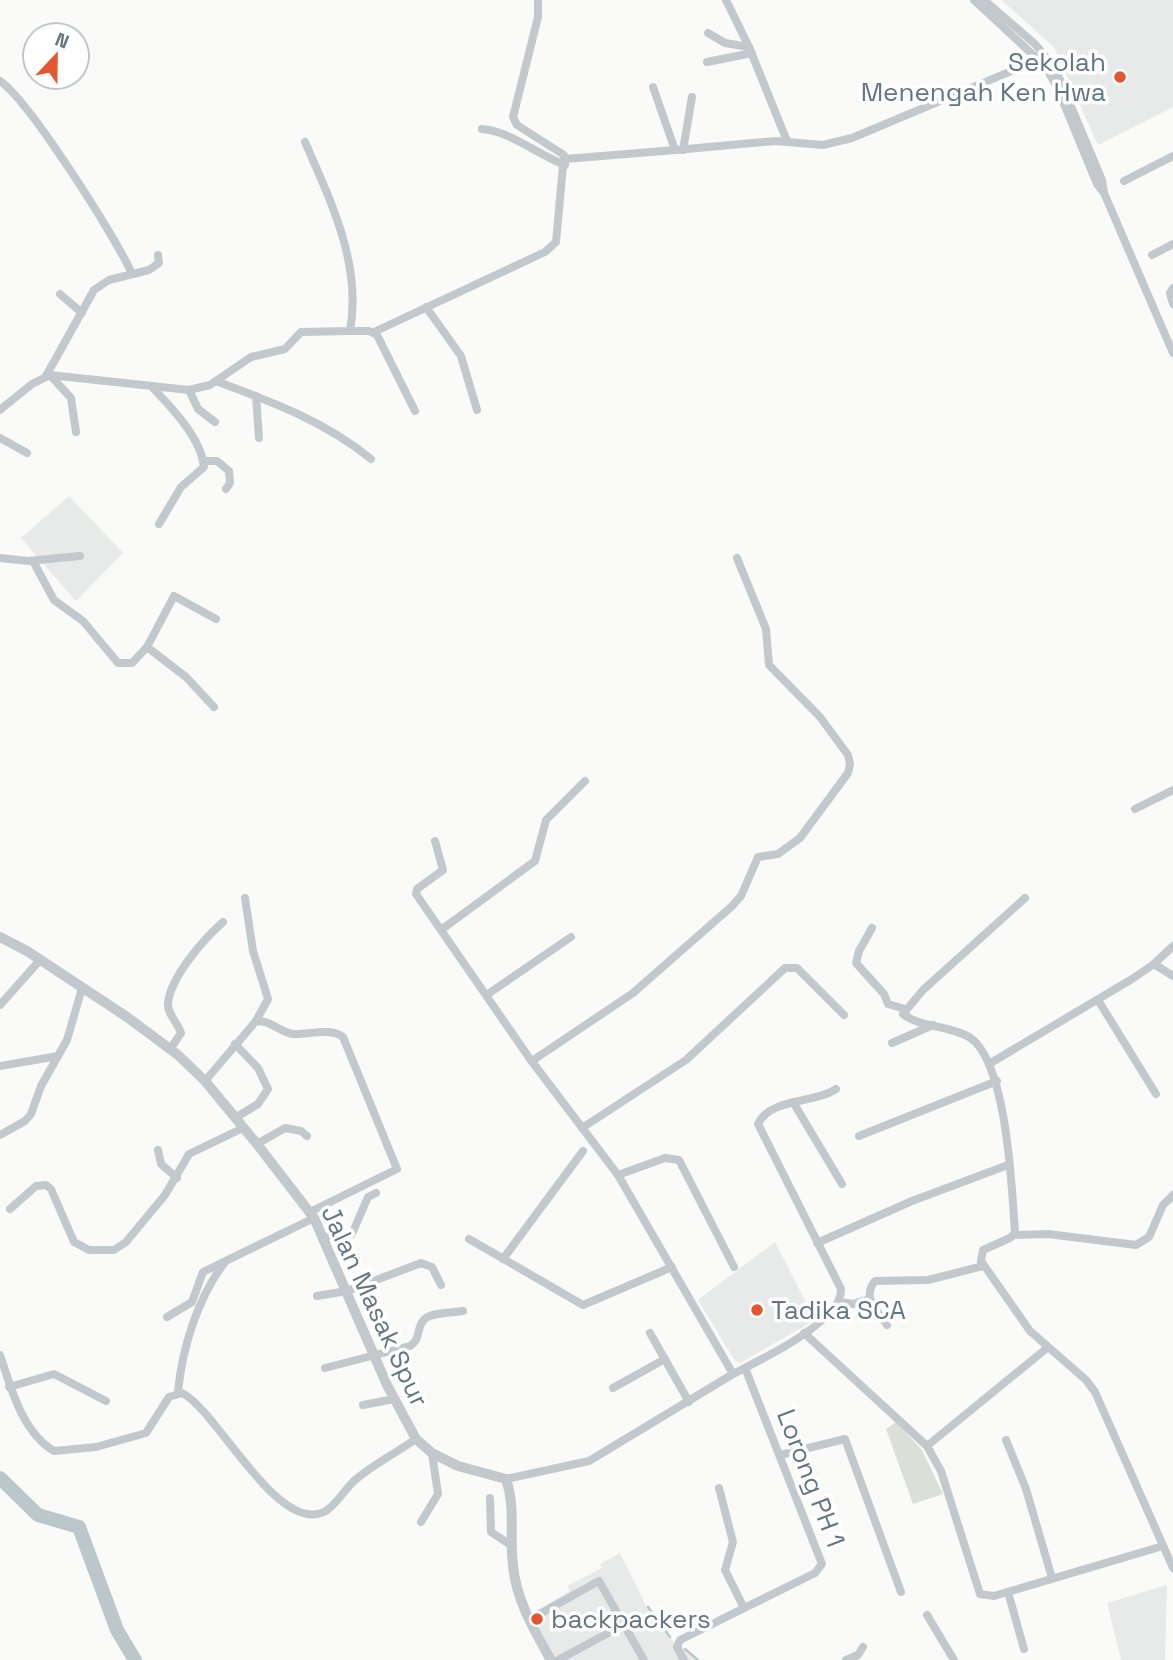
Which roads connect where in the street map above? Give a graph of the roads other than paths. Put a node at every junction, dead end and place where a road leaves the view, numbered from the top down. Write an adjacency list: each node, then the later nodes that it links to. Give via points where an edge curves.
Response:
1 (538, 0): 17 (street, via 538,17 513,117 517,125 558,150)
2 (726, 0): 6 (street)
3 (974, 0): 7 (street)
4 (984, 0): 19 (street, via 1055,68)
5 (708, 33): 6 (street)
6 (750, 50): 8 (street); 13 (street)
7 (1040, 59): 13 (street, via 842,142); 19 (street)
8 (707, 62)
9 (0, 81): 23 (street, via 34,120)
10 (653, 87): 15 (street)
11 (692, 97): 15 (street)
12 (482, 129): 17 (street, via 500,132 534,152)
13 (787, 141): 15 (street)
14 (304, 142): 29 (street, via 346,243 352,284)
15 (679, 150): 17 (street)
16 (1173, 156): 18 (street)
17 (565, 162): 27 (street, via 554,246)
18 (1124, 181)
19 (1103, 191): 31 (street)
20 (1173, 244): 22 (street)
21 (158, 255): 23 (street, via 156,267)
22 (1152, 255)
23 (132, 274): 28 (street, via 99,286)
24 (1173, 288): 26 (street)
25 (60, 294): 28 (street)
26 (1173, 304)
27 (426, 307): 30 (street); 38 (street, via 461,356)
28 (82, 313): 32 (street)
29 (350, 331): 30 (street); 33 (street, via 301,332 285,349 251,357)
30 (374, 332): 39 (street)
31 (1173, 353)
32 (48, 376): 34 (street); 37 (street); 41 (street, via 71,398)
33 (216, 382): 35 (street); 36 (street)
34 (153, 388): 35 (street); 46 (street, via 181,420)
35 (189, 390): 40 (street, via 198,409)
36 (256, 396): 43 (street); 45 (street, via 315,421)
37 (0, 410)
38 (477, 410)
39 (415, 411)
40 (215, 422)
41 (76, 432)
42 (0, 438): 44 (street)
43 (259, 438)
44 (27, 453)
45 (371, 460)
46 (203, 461): 47 (street, via 218,461 229,471); 48 (street, via 202,470 181,487)
47 (226, 489)
48 (159, 524)
49 (80, 556): 52 (street)
50 (0, 558): 52 (street)
51 (737, 558): 83 (street, via 766,629 769,665 848,755 848,773 800,838 778,854 758,857 737,901 633,993)
52 (33, 561): 54 (street, via 54,600 83,621 118,663 132,663)
53 (216, 619): 54 (street, via 174,596)
54 (147, 647): 55 (street, via 186,677)
55 (214, 707)
56 (585, 781): 64 (street, via 547,820 535,862)
57 (1173, 790): 58 (street)
58 (1135, 809)
59 (435, 841): 64 (street, via 443,870 416,894)
60 (245, 898): 77 (street, via 253,951 268,999)
61 (1025, 898): 75 (street)
62 (223, 922): 81 (street, via 203,940 170,995 170,1011 181,1033)
63 (872, 928): 75 (street, via 856,963 888,1004)
64 (442, 930): 72 (street)
65 (0, 937): 68 (street, Jalan Masak Spur)
66 (571, 937): 72 (street)
67 (1173, 946): 69 (street)
68 (40, 960): 71 (street, Jalan Masak Spur); 74 (street)
69 (1151, 967): 70 (street); 73 (street)
70 (1173, 976)
71 (82, 988): 81 (street, Jalan Masak Spur); 82 (street)
72 (488, 994): 83 (street)
73 (1098, 1000): 84 (street); 89 (street)
74 (0, 1005)
75 (905, 1009): 78 (street, via 904,1016)
76 (844, 1015): 93 (street, via 797,968 785,968 686,1060)
77 (256, 1021): 80 (street); 107 (street, via 293,1034 336,1033 343,1037 398,1166 394,1173 342,1194)
78 (933, 1025): 79 (street); 84 (street, via 971,1038)
79 (892, 1043)
80 (236, 1044): 86 (street); 91 (street, via 258,1068 268,1089 258,1104)
81 (171, 1048): 86 (street, Jalan Masak Spur)
82 (58, 1056): 85 (street); 94 (street, via 31,1114)
83 (532, 1061): 93 (street)
84 (989, 1064): 87 (street)
85 (0, 1066)
86 (205, 1081): 91 (street, Jalan Masak Spur)
87 (996, 1082): 96 (street); 100 (street)
88 (836, 1088): 90 (street)
89 (1156, 1094)
90 (793, 1102): 103 (street); 111 (street, via 762,1117 758,1127)
91 (235, 1118): 92 (street, Jalan Masak Spur)
92 (243, 1128): 97 (street, Jalan Masak Spur); 102 (street, via 193,1151)
93 (582, 1128): 101 (street)
94 (0, 1135)
95 (307, 1136): 97 (street, via 285,1128)
96 (859, 1136)
97 (257, 1144): 107 (street, Jalan Masak Spur)
98 (158, 1150): 102 (street, via 161,1164)
99 (583, 1151): 113 (street)
100 (1008, 1165): 108 (street); 111 (street)
101 (618, 1175): 115 (street, via 665,1158 679,1160); 116 (street)
102 (177, 1178): 106 (street, via 126,1242 114,1250 89,1250 74,1241 46,1185 36,1186)
103 (842, 1184)
104 (376, 1193): 109 (street, via 368,1197 352,1234)
105 (1173, 1195): 108 (street, via 1158,1213 1149,1237 1136,1245 1048,1234)
106 (10, 1209)
107 (312, 1215): 109 (street, Jalan Masak Spur); 112 (street)
108 (1014, 1235): 114 (street, via 983,1250)
109 (322, 1237): 118 (street, Jalan Masak Spur)
110 (469, 1239): 113 (street)
111 (817, 1243): 121 (street, via 841,1289)
112 (229, 1258): 123 (street, via 203,1272 192,1302); 136 (street, via 200,1309 180,1364)
113 (503, 1259): 116 (street, via 583,1306)
114 (983, 1266): 120 (street, via 928,1280 875,1282); 127 (street, via 1016,1315)
115 (734, 1267)
116 (672, 1268): 133 (street)
117 (441, 1285): 118 (street, via 425,1263)
118 (347, 1291): 119 (street); 129 (street, Jalan Masak Spur)
119 (317, 1296)
120 (869, 1299): 121 (street); 124 (street)
121 (840, 1302): 126 (street)
122 (463, 1311): 129 (street, via 428,1317 415,1343)
123 (167, 1317)
124 (887, 1325)
125 (650, 1333): 130 (street)
126 (804, 1333): 132 (street); 143 (street)
127 (1046, 1348): 143 (street); 151 (street, via 1095,1392)
128 (0, 1356): 134 (street)
129 (374, 1356): 131 (street); 137 (street, Jalan Masak Spur)
130 (665, 1359): 135 (street); 139 (street)
131 (326, 1368)
132 (745, 1368): 133 (street); 145 (street, Lorong PH 1)
133 (733, 1374): 139 (street)
134 (9, 1387): 136 (street, via 47,1448 59,1452 146,1433 160,1408); 138 (street, via 54,1374)
135 (613, 1388)
136 (178, 1392): 141 (street, via 187,1395 265,1485 307,1514 326,1512 357,1478)
137 (394, 1399): 140 (street); 141 (street, Jalan Masak Spur)
138 (106, 1401)
139 (689, 1402): 146 (street, via 589,1461)
140 (363, 1405)
141 (416, 1439): 144 (street, Jalan Masak Spur)
142 (1006, 1440): 153 (street)
143 (927, 1446): 155 (street, via 941,1471 977,1589 986,1597)
144 (432, 1453): 146 (street, Jalan Masak Spur, via 458,1466); 149 (street, via 438,1494)
145 (780, 1455): 154 (street, via 838,1438 847,1441); 156 (street, Lorong PH 1, via 822,1564 815,1573)
146 (506, 1479): 150 (street, via 514,1512)
147 (719, 1488): 156 (street, via 733,1542 725,1570)
148 (490, 1498): 150 (street, via 491,1532)
149 (421, 1522)
150 (512, 1546): 158 (street, via 516,1586)
151 (1163, 1546): 152 (street); 153 (street)
152 (1173, 1568)
153 (1052, 1578): 155 (street)
154 (901, 1592)
155 (1008, 1592): 161 (street)
156 (744, 1608): 165 (street, Lorong PH 1, via 677,1644)
157 (927, 1615): 167 (street)
158 (529, 1620): 159 (street, via 599,1581); 162 (street)
159 (625, 1623): 163 (street); 164 (street)
160 (863, 1647): 166 (street)
161 (1024, 1649)
162 (551, 1660)
163 (558, 1660)
164 (644, 1660)
165 (684, 1660)
166 (846, 1660)
167 (954, 1660)

